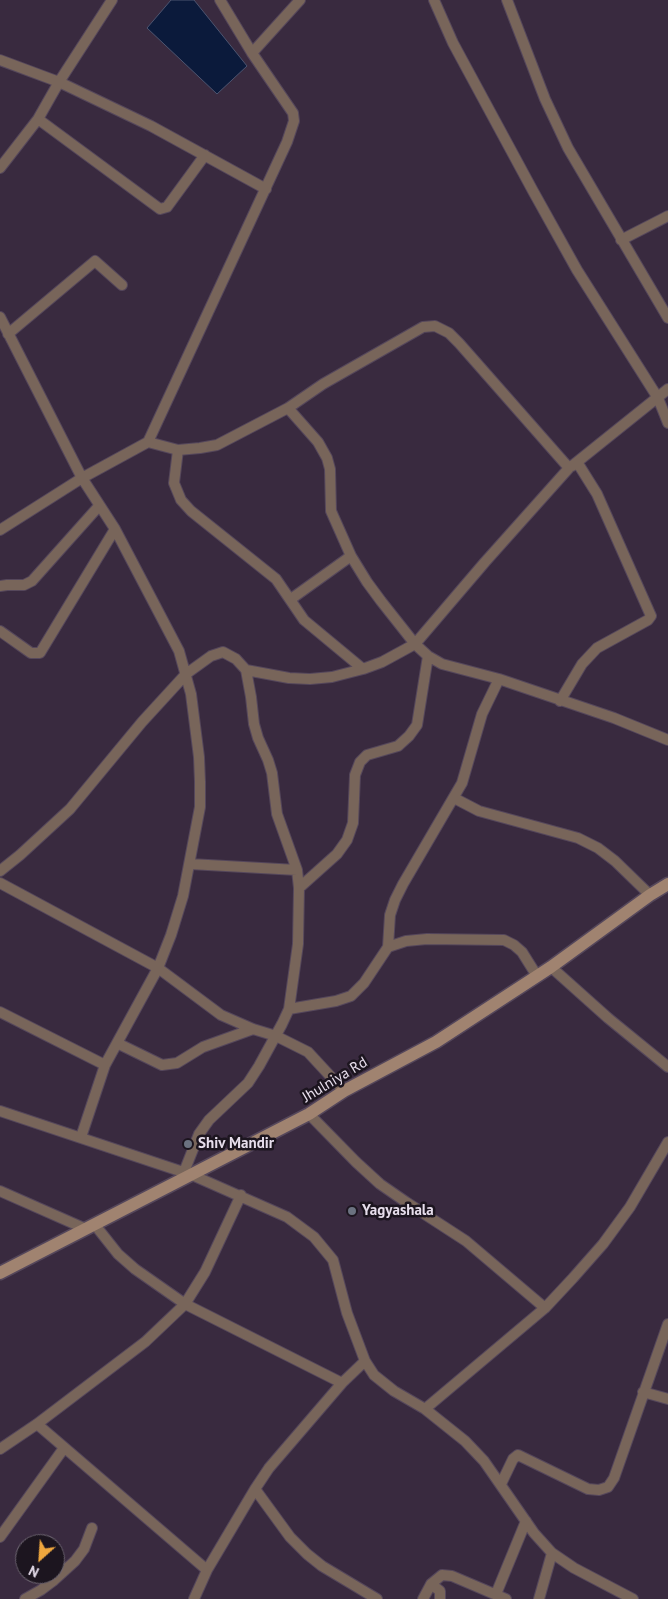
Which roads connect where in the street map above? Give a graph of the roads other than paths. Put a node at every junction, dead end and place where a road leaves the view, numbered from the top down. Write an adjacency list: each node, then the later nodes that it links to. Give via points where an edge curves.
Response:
1 (112, 0): 8 (street)
2 (220, 0): 6 (street)
3 (300, 0): 6 (street)
4 (434, 0): 20 (street, via 457,52 572,262)
5 (507, 0): 14 (street, via 568,148)
6 (252, 53): 12 (street, via 293,113 294,121)
7 (0, 60): 8 (street)
8 (60, 82): 9 (street); 10 (street)
9 (38, 119): 10 (street, via 160,209 167,207); 11 (street)
10 (205, 155): 12 (street)
11 (0, 168)
12 (266, 189): 23 (street)
13 (668, 216): 14 (street)
14 (621, 240): 17 (street)
15 (122, 285): 18 (street, via 95,261)
16 (0, 318): 18 (street)
17 (668, 318)
18 (8, 334): 26 (street)
19 (668, 389): 20 (street)
20 (658, 398): 22 (street); 25 (street)
21 (288, 408): 24 (street, via 217,444); 25 (street, via 323,384 423,327 435,326 460,343); 30 (street, via 318,442 327,458 331,511)
22 (668, 423)
23 (148, 442): 24 (street); 26 (street)
24 (178, 450): 32 (street, via 174,483 180,500 276,579)
25 (573, 465): 34 (street, via 484,562); 40 (street, via 597,494 652,615 597,648 582,664)
26 (82, 478): 27 (street); 28 (street)
27 (99, 506): 29 (street); 31 (street, via 32,581 24,586)
28 (0, 530)
29 (115, 530): 33 (street, via 40,654 30,653); 38 (street, via 179,651)
30 (351, 556): 32 (street); 34 (street, via 366,582)
31 (0, 586)
32 (291, 599): 36 (street, via 304,620)
33 (0, 631)
34 (416, 644): 35 (street); 36 (street)
35 (428, 656): 39 (street, via 442,664); 48 (street, via 417,725 398,746 367,755 360,762 355,775 353,823 347,840 337,854)
36 (363, 669): 37 (street, via 310,679)
37 (246, 670): 38 (street, via 223,652 211,656); 45 (street, via 254,724 272,773 277,814)
38 (186, 674): 43 (street, via 200,782 200,807); 44 (street, via 70,809)
39 (499, 679): 40 (street); 42 (street, via 482,714 469,765)
40 (560, 701): 41 (street)
41 (668, 740)
42 (454, 798): 49 (street, via 480,812 578,838 615,861); 50 (street, via 395,900 390,915)
43 (190, 864): 45 (street); 52 (street, via 171,935)
44 (1, 869)
45 (297, 870): 48 (street)
46 (0, 883): 52 (street)
47 (668, 884): 49 (street, Jhulniya Rd)
48 (299, 888): 54 (street, via 298,944)
49 (650, 895): 51 (street, Jhulniya Rd)
50 (388, 947): 53 (street, via 427,939 504,940 522,952); 54 (street, via 364,984 351,996)
51 (551, 967): 53 (street, Jhulniya Rd); 60 (street)
52 (158, 968): 56 (street, via 221,1014); 58 (street)
53 (537, 976): 61 (street, Jhulniya Rd, via 436,1042)
54 (289, 1009): 57 (street)
55 (0, 1012): 59 (street)
56 (253, 1029): 57 (street); 58 (street, via 203,1047 177,1063 162,1065)
57 (276, 1036): 61 (street, via 308,1052); 66 (street, via 248,1083 209,1120 200,1134)
58 (117, 1043): 59 (street)
59 (105, 1065): 64 (street)
60 (668, 1067)
61 (344, 1091): 63 (street, Jhulniya Rd)
62 (0, 1111): 64 (street)
63 (309, 1114): 66 (street, Jhulniya Rd); 72 (street, via 380,1184 466,1241)
64 (81, 1137): 66 (street)
65 (668, 1142): 72 (street, via 630,1207)
66 (188, 1173): 68 (street); 69 (street, Jhulniya Rd)
67 (0, 1191): 69 (street)
68 (241, 1196): 71 (street, via 206,1272); 74 (street, via 287,1217 314,1237 333,1260 347,1313)
69 (90, 1227): 70 (street, Jhulniya Rd); 71 (street, via 135,1269)
70 (0, 1273)
71 (185, 1304): 75 (street); 79 (street, via 145,1342)
72 (545, 1308): 78 (street)
73 (668, 1324): 76 (street)
74 (365, 1361): 75 (street); 78 (street, via 374,1375)
75 (342, 1383): 83 (street)
76 (644, 1392): 77 (street); 82 (street, via 608,1487 588,1489 518,1455)
77 (668, 1399)
78 (425, 1409): 82 (street, via 465,1441)
79 (37, 1424): 80 (street); 81 (street)
80 (64, 1448): 86 (street); 88 (street)
81 (0, 1449)
82 (501, 1484): 84 (street)
83 (255, 1489): 88 (street); 93 (street, via 290,1537 307,1554)
84 (526, 1521): 87 (street); 90 (street)
85 (92, 1528): 91 (street, via 84,1549 75,1561 53,1582)
86 (0, 1536)
87 (552, 1552): 97 (street); 98 (street, via 574,1568)
88 (207, 1570): 92 (street)
89 (431, 1584): 90 (street, via 442,1575 452,1576); 94 (street); 95 (street, via 440,1591)
90 (496, 1594): 96 (street)
91 (25, 1599)
92 (194, 1599)
93 (377, 1599)
94 (423, 1599)
95 (440, 1599)
96 (506, 1599)
97 (539, 1599)
98 (633, 1599)

